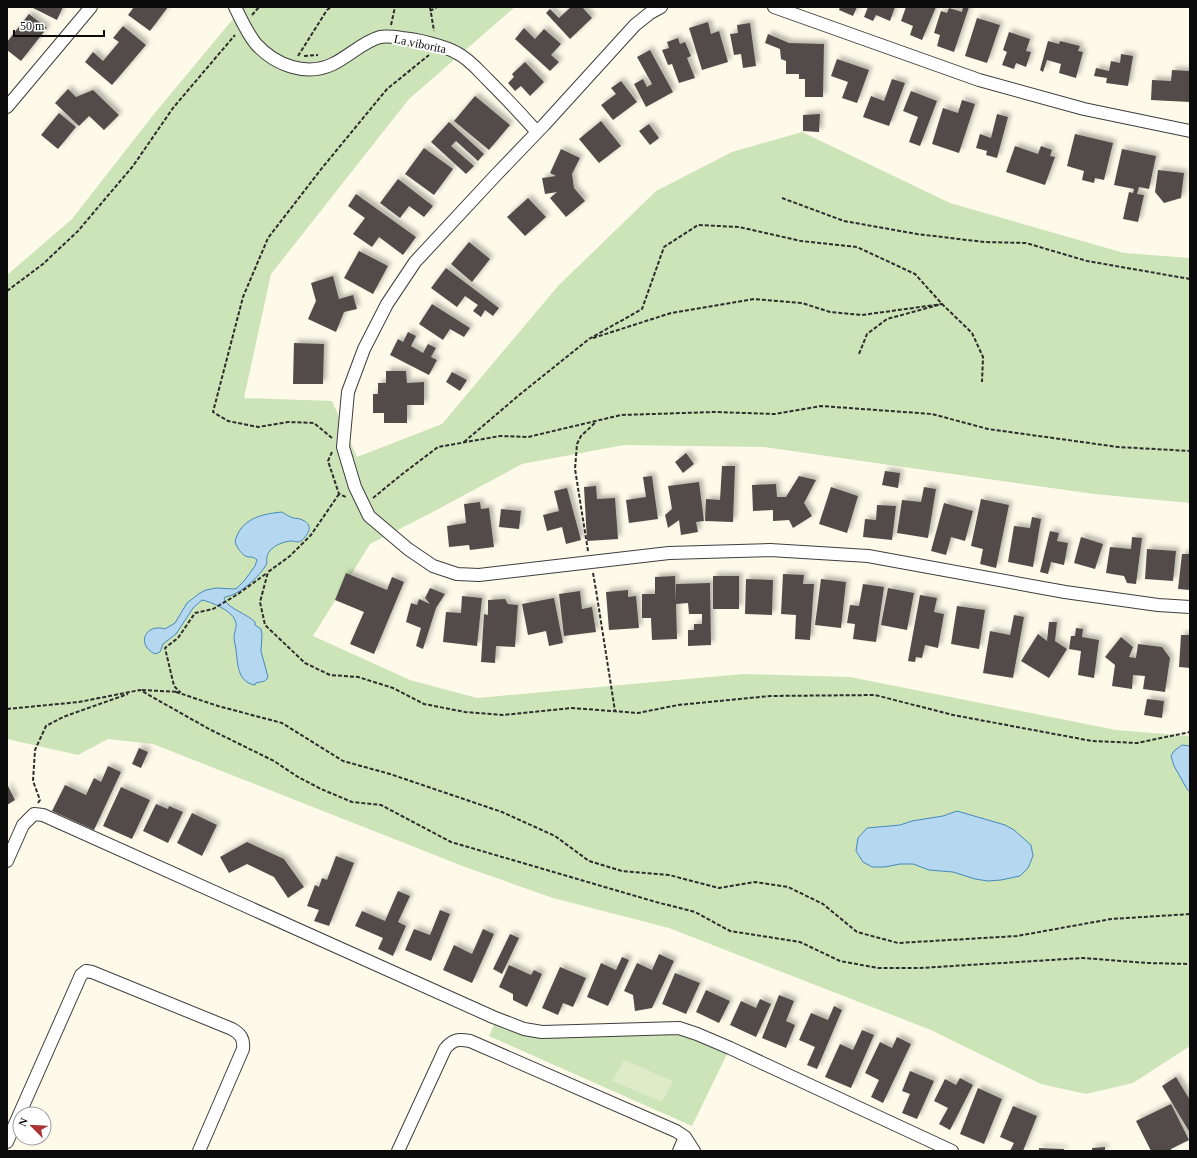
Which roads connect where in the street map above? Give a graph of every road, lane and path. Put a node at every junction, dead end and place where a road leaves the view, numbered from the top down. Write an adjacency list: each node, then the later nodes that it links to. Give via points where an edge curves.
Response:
1 (91, 7): 19 (street)
2 (235, 7): 12 (street, La viborita)
3 (259, 7): 11 (path, via 250,18)
4 (331, 7): 18 (path)
5 (395, 7): 13 (path)
6 (430, 7): 10 (path)
7 (438, 7): 10 (path)
8 (661, 7): 21 (street, via 635,25)
9 (774, 7): 20 (street, via 979,80 1084,109)
10 (430, 11): 14 (path)
11 (248, 12)
12 (244, 25): 15 (street, La viborita, via 255,43 267,55 286,65 301,69 316,70 332,65 380,37 402,38); 24 (path, via 173,108 133,166 78,231 43,264)
13 (390, 30)
14 (434, 34)
15 (439, 46): 21 (street, La viborita, via 457,52 472,64); 29 (path, via 387,89 268,238 243,297 213,412 228,421 258,427 288,422 314,423)
16 (292, 54): 18 (path)
17 (324, 55): 18 (path)
18 (298, 56)
19 (7, 107)
20 (1190, 131)
21 (537, 132): 33 (street, via 415,262 387,304 364,349 348,392 343,447 354,487)
22 (782, 198): 23 (path, via 844,221 917,234 984,242 1026,243 1087,261)
23 (1190, 279)
24 (7, 291)
25 (942, 304): 26 (path, via 862,315 830,312 802,303 754,299 671,313); 26 (path, via 915,274 857,247 801,241 739,227 698,225 664,246 642,309); 27 (path, via 887,319 867,334); 28 (path, via 972,333 983,357)
26 (589, 339): 30 (path)
27 (859, 354)
28 (982, 382)
29 (336, 441)
30 (463, 443): 31 (path, via 500,436 528,437 621,415 715,412 774,414 821,406 932,414 988,429 1118,447); 33 (path, via 438,448)
31 (1190, 451)
32 (339, 494): 34 (path, via 311,535 290,556)
33 (364, 506): 35 (street, via 369,516 408,549 433,566 457,574 479,575 669,553 770,550 868,556 1065,592)
34 (268, 572): 37 (path, via 212,609 195,613 178,638 165,648 174,686 180,692); 39 (path, via 260,602 265,625 305,663 330,675 358,677 393,688 424,704 465,712 503,715 572,708 638,713 678,705 770,696 875,695 953,714 1092,741 1137,743)
35 (1190, 607)
36 (139, 690): 37 (path); 38 (path, via 79,702); 40 (path, via 63,717 46,726 35,750 33,781 40,800); 43 (path, via 274,761 298,778 352,802 381,805 451,842 694,912 730,931 800,942 840,961 878,968 920,968 1083,958)
37 (176, 692): 42 (path, via 282,723 343,761 502,812 555,836 589,861 622,871 669,875 719,888 755,882 788,887 822,904 857,932 898,943 1017,936 1111,919)
38 (7, 709)
39 (1190, 732)
40 (34, 814): 41 (street, via 23,825); 50 (street, via 50,818 524,1029 542,1032 679,1028 730,1048)
41 (7, 861)
42 (1190, 914)
43 (1190, 964)
44 (685, 1137): 47 (street, via 470,1041 460,1039 450,1043 445,1049); 48 (street); 49 (street)
45 (7, 1142): 46 (street, via 81,975 86,971 232,1029 244,1041 243,1049)
46 (199, 1151)
47 (398, 1151)
48 (679, 1151)
49 (694, 1151)
50 (952, 1151)

